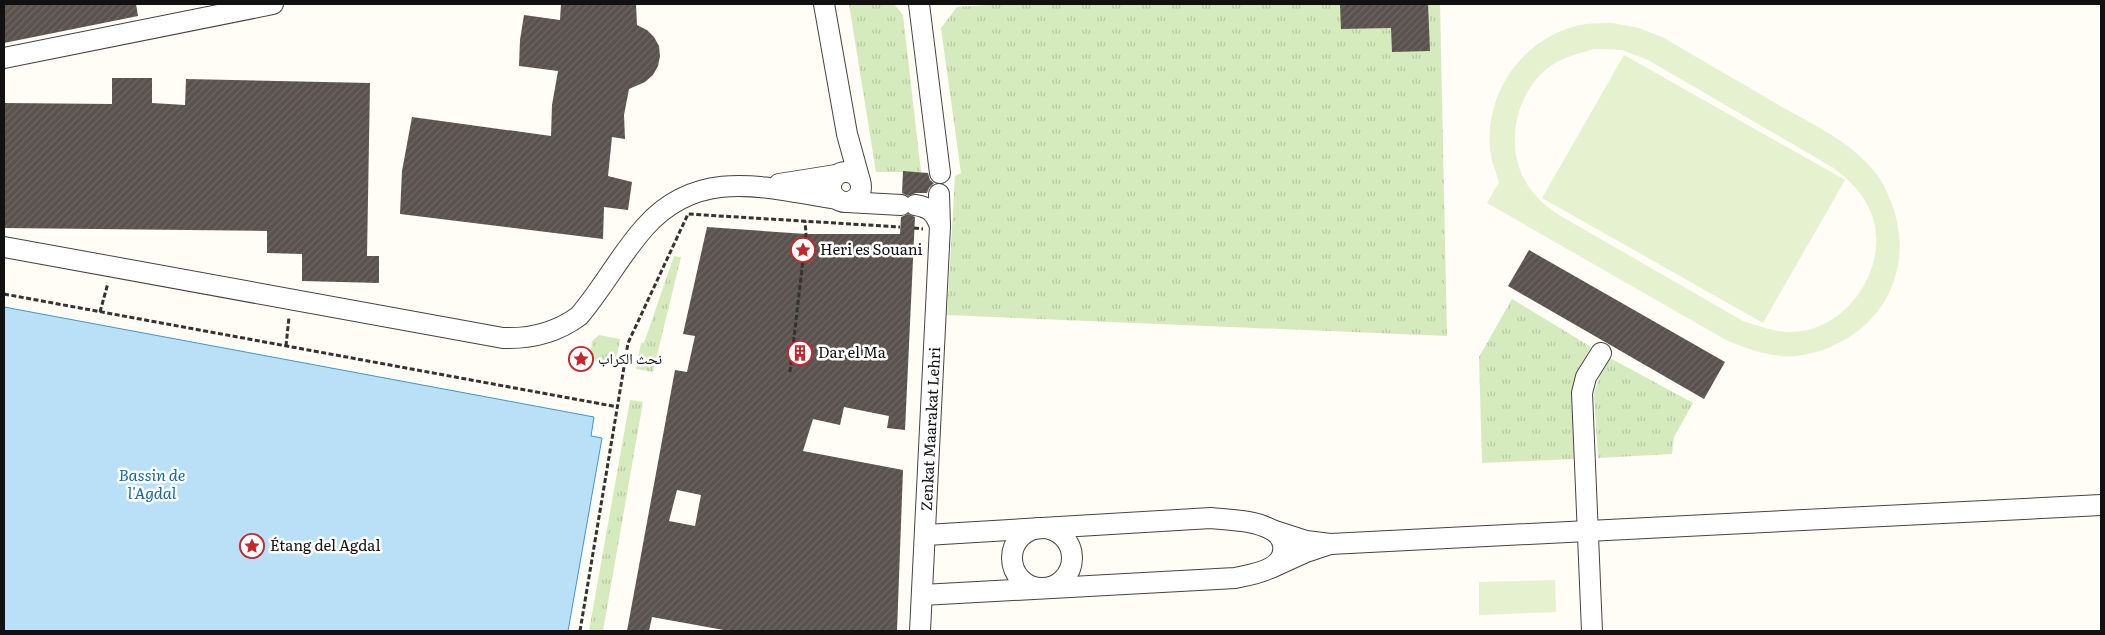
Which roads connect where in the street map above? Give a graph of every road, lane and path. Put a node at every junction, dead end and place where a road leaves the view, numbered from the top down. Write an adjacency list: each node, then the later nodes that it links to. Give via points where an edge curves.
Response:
1 (273, 4): 4 (street)
2 (824, 4): 5 (street)
3 (919, 4): 6 (street)
4 (4, 58)
5 (847, 134): 7 (street); 8 (street)
6 (940, 173)
7 (837, 174): 8 (street, via 849,171); 9 (street); 11 (street, via 830,187)
8 (860, 180): 11 (street, via 861,190 856,199)
9 (763, 187): 11 (street); 18 (street, via 720,187 688,194 672,202 644,229 579,316 566,325 535,337 503,338)
10 (940, 194): 13 (street, Zenkat Maarakat Lehri)
11 (842, 201): 13 (street, via 930,209)
12 (805, 221): 14 (path); 22 (path); 23 (path, via 688,214 628,343)
13 (940, 226): 28 (street, Zenkat Maarakat Lehri)
14 (900, 227)
15 (4, 247): 16 (street)
16 (112, 267): 18 (street); 19 (path)
17 (4, 294): 19 (path)
18 (292, 300): 20 (path)
19 (100, 312): 20 (path)
20 (286, 346): 23 (path)
21 (1601, 353): 27 (street, via 1586,377 1582,392)
22 (790, 372)
23 (618, 408): 33 (path)
24 (2101, 505): 27 (street)
25 (1040, 528): 26 (street, via 1211,518 1246,522); 28 (street); 31 (street, via 1060,534 1071,552 1068,572 1062,580); 31 (street, via 1023,535 1012,551 1012,560 1018,578 1025,584)
26 (1272, 530): 29 (street, via 1306,541); 30 (street, via 1283,546 1280,560)
27 (1588, 531): 29 (street); 35 (street)
28 (926, 535): 32 (street, Zenkat Maarakat Lehri)
29 (1330, 544): 30 (street)
30 (1270, 569): 31 (street, via 1235,578)
31 (1044, 588): 32 (street)
32 (922, 595): 34 (street, Zenkat Maarakat Lehri)
33 (580, 631)
34 (920, 631)
35 (1592, 631)

